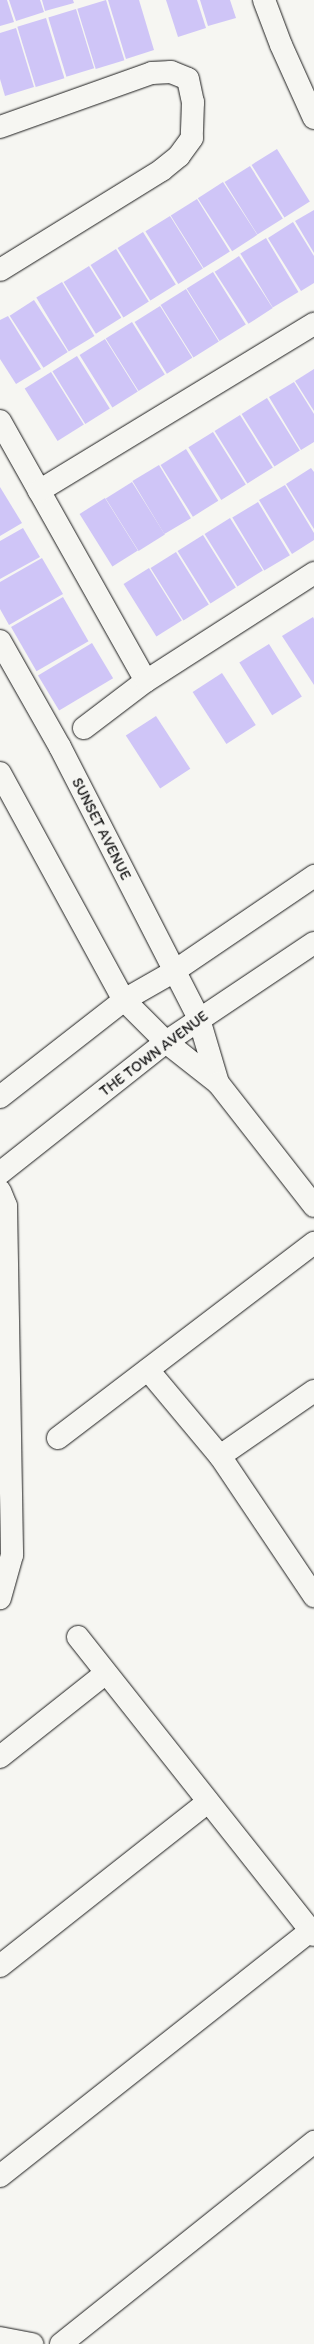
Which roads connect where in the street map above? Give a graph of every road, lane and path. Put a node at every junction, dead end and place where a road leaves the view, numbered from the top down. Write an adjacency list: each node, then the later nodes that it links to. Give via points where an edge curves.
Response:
1 (264, 0): 2 (street)
2 (314, 118)
3 (0, 127): 4 (street, via 152,73 171,72 188,79 193,102 192,138 180,156 162,170)
4 (0, 270)
5 (314, 324): 7 (street)
6 (0, 421): 7 (street)
7 (39, 491): 10 (street)
8 (314, 573): 10 (street)
9 (0, 641): 15 (street, SUNSET AVENUE, via 60,747)
10 (146, 681): 11 (street)
11 (84, 728)
12 (0, 773): 16 (street)
13 (314, 876): 15 (street)
14 (314, 943): 17 (street, THE TOWN AVENUE)
15 (173, 972): 16 (street); 17 (street, SUNSET AVENUE)
16 (124, 1000): 18 (street); 20 (street)
17 (199, 1019): 18 (street, THE TOWN AVENUE); 19 (street, SUNSET AVENUE)
18 (166, 1042): 19 (street); 21 (street, THE TOWN AVENUE)
19 (218, 1083): 23 (street)
20 (0, 1097)
21 (0, 1174)
22 (0, 1191): 30 (street, via 6,1206 12,1555)
23 (314, 1206)
24 (314, 1243): 25 (street)
25 (148, 1370): 27 (street); 28 (street)
26 (314, 1391): 28 (street)
27 (58, 1438)
28 (220, 1456): 29 (street)
29 (314, 1596)
30 (0, 1598)
31 (78, 1637): 32 (street)
32 (106, 1673): 33 (street); 34 (street)
33 (0, 1757)
34 (208, 1802): 35 (street); 36 (street)
35 (312, 1933): 38 (street)
36 (0, 1966)
37 (314, 2142): 41 (street)
38 (0, 2176)
39 (0, 2338): 40 (street)
40 (32, 2344)
41 (60, 2344)

